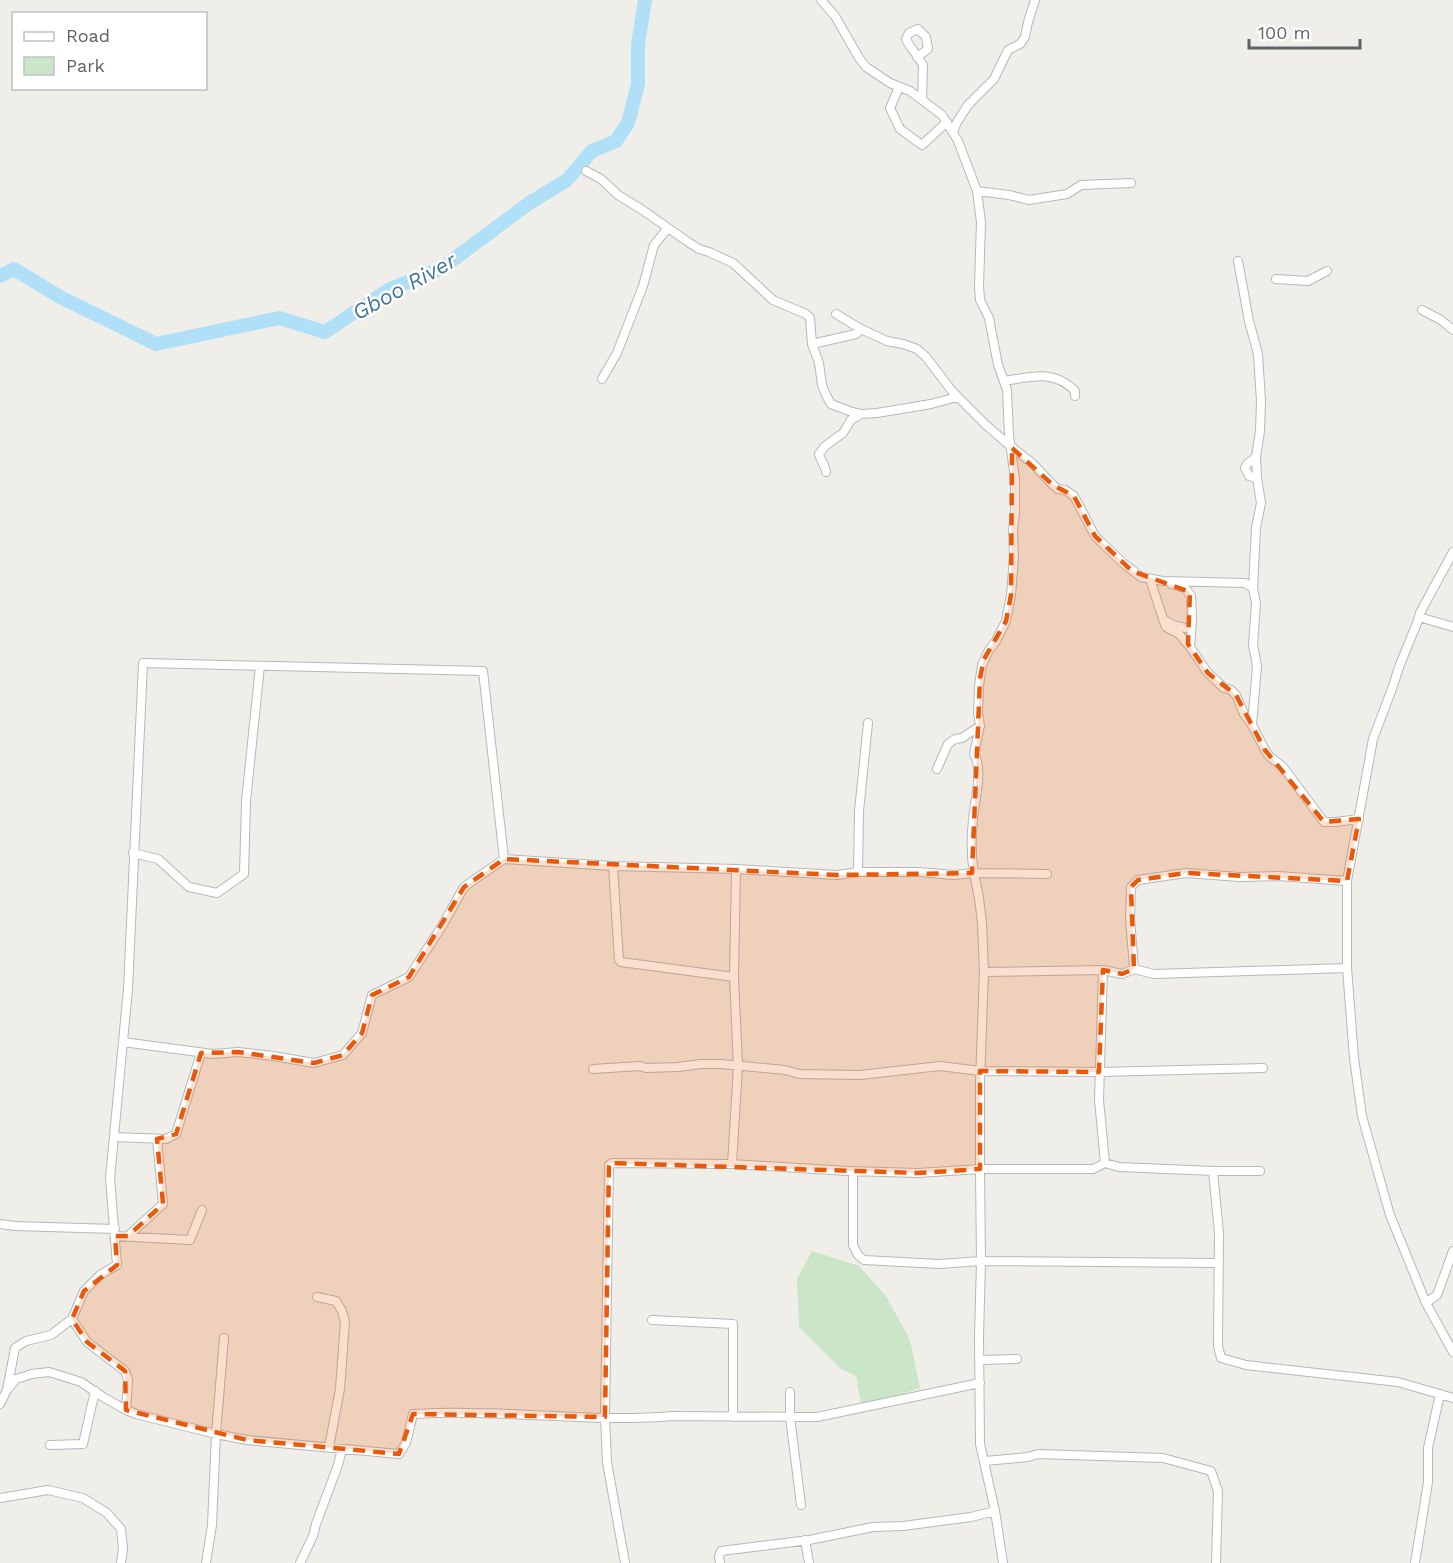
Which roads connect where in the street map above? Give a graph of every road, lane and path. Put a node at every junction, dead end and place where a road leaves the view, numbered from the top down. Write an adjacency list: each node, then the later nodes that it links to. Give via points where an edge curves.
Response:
1 (821, 0): 4 (street, via 835,16 862,63)
2 (1035, 0): 7 (street, via 1025,37 1008,50 994,79 968,105)
3 (917, 57): 5 (street, via 922,66)
4 (898, 87): 5 (street); 6 (street, via 890,108 900,129 922,145)
5 (922, 99): 6 (street)
6 (947, 122): 7 (street)
7 (953, 132): 10 (street)
8 (586, 171): 11 (street)
9 (1131, 183): 10 (street, via 1081,185 1067,194 1029,200)
10 (977, 191): 21 (street, via 981,300)
11 (668, 228): 19 (street, via 699,249 733,263 773,300 806,314 810,318); 20 (street, via 654,245 622,342)
12 (1238, 261): 30 (street, via 1258,354 1261,416 1256,458 1261,503)
13 (1327, 271): 14 (street, via 1308,281)
14 (1276, 279)
15 (1422, 310): 18 (street)
16 (836, 315): 17 (street)
17 (861, 329): 19 (street, via 856,334); 23 (street, via 917,350)
18 (1453, 330)
19 (812, 344): 24 (street, via 831,404)
20 (602, 379)
21 (1004, 381): 22 (street, via 1059,378 1075,391); 25 (street)
22 (1075, 396)
23 (957, 397): 24 (street); 25 (street)
24 (861, 414): 26 (street, via 819,453)
25 (1012, 448): 28 (street, via 1053,486 1074,496 1095,536 1132,571); 39 (street, via 1015,479 1011,595 1006,621 982,665 978,713)
26 (826, 472)
27 (1452, 556): 31 (street)
28 (1150, 579): 29 (street); 32 (street)
29 (1163, 581): 30 (street, via 1245,583); 34 (street, via 1190,592)
30 (1253, 588): 38 (street, via 1257,666)
31 (1419, 617): 33 (street); 41 (street, via 1373,739)
32 (1163, 619): 34 (street); 35 (street, via 1166,627)
33 (1453, 627)
34 (1190, 629): 35 (street)
35 (1190, 647): 38 (street, via 1208,673 1236,695)
36 (260, 666): 42 (street, via 143,663); 42 (street, via 246,801 244,874 217,893 189,887 158,858); 43 (street, via 483,671)
37 (868, 723): 46 (street, via 859,811)
38 (1252, 725): 41 (street, via 1264,750 1283,767 1324,822)
39 (981, 726): 40 (street, via 948,744); 47 (street, via 974,754 978,783 972,830)
40 (937, 769)
41 (1359, 819): 49 (street)
42 (133, 853): 55 (street)
43 (504, 859): 44 (street); 56 (street, via 464,887 409,977 372,995 362,1033 343,1055 314,1064 238,1052)
44 (613, 866): 45 (street); 54 (street, via 621,962)
45 (736, 869): 46 (street, via 837,875); 54 (street)
46 (858, 872): 47 (street)
47 (974, 873): 48 (street); 53 (street)
48 (1047, 874)
49 (1347, 881): 50 (street, via 1186,873 1138,880 1131,887); 51 (street)
50 (1134, 969): 51 (street, via 1154,974); 52 (street, via 1122,974)
51 (1347, 969): 78 (street, via 1362,1116 1389,1215)
52 (1103, 970): 53 (street); 61 (street)
53 (984, 972): 60 (street)
54 (734, 977): 57 (street)
55 (123, 1042): 56 (street); 62 (street)
56 (201, 1053): 63 (street, via 176,1134)
57 (738, 1066): 59 (street); 60 (street, via 799,1074 860,1075 940,1066); 65 (street)
58 (1263, 1068): 61 (street)
59 (593, 1069)
60 (980, 1071): 61 (street); 66 (street)
61 (1100, 1072): 64 (street)
62 (114, 1137): 63 (street); 72 (street, via 110,1178)
63 (158, 1139): 73 (street, via 163,1204)
64 (1105, 1163): 66 (street, via 1093,1169); 68 (street)
65 (732, 1164): 67 (street); 93 (street, via 609,1165)
66 (980, 1169): 67 (street, via 918,1173); 75 (street)
67 (853, 1171): 75 (street, via 853,1245 864,1260 939,1264)
68 (1213, 1171): 69 (street); 76 (street)
69 (1260, 1171)
70 (202, 1210): 73 (street, via 190,1240)
71 (0, 1224): 72 (street)
72 (115, 1232): 73 (street); 79 (street, via 117,1266 100,1275 84,1292)
73 (128, 1236)
74 (1453, 1251): 78 (street, via 1437,1295)
75 (981, 1261): 76 (street); 84 (street)
76 (1219, 1263): 89 (street, via 1221,1358 1246,1365 1398,1382)
77 (317, 1297): 98 (street, via 336,1301 345,1322 337,1413)
78 (1426, 1303): 82 (street)
79 (72, 1319): 86 (street, via 51,1335 15,1348); 92 (street, via 87,1342 125,1371)
80 (652, 1320): 94 (street, via 732,1324)
81 (224, 1338): 96 (street)
82 (1453, 1352)
83 (1017, 1359): 84 (street)
84 (980, 1360): 85 (street)
85 (980, 1383): 95 (street, via 817,1417); 100 (street)
86 (7, 1390): 87 (street, via 16,1379 49,1372); 91 (street)
87 (95, 1391): 92 (street); 97 (street, via 83,1444)
88 (790, 1392): 95 (street)
89 (1440, 1394): 90 (street); 113 (street, via 1428,1448 1428,1482)
90 (1453, 1398)
91 (0, 1404)
92 (126, 1410): 96 (street)
93 (605, 1417): 94 (street); 99 (street, via 413,1414 399,1454); 108 (street, via 607,1462)
94 (733, 1417): 95 (street)
95 (790, 1417): 102 (street)
96 (216, 1434): 98 (street); 106 (street, via 212,1525)
97 (50, 1445)
98 (329, 1447): 99 (street)
99 (342, 1449): 107 (street)
100 (985, 1461): 103 (street); 112 (street, via 1038,1454 1131,1456 1163,1458 1211,1471 1218,1491)
101 (0, 1498): 105 (street, via 48,1490 83,1498 107,1513 121,1529)
102 (801, 1504)
103 (995, 1511): 104 (street); 111 (street)
104 (805, 1540): 109 (street, via 721,1551); 110 (street)
105 (121, 1563)
106 (206, 1563)
107 (300, 1563)
108 (626, 1563)
109 (720, 1563)
110 (809, 1563)
111 (1003, 1563)
112 (1216, 1563)
113 (1415, 1563)

